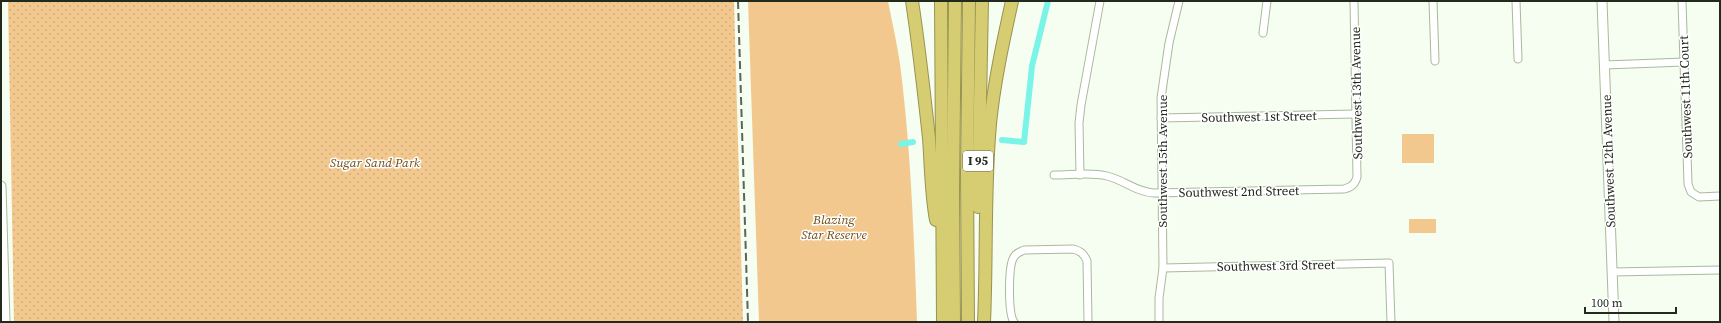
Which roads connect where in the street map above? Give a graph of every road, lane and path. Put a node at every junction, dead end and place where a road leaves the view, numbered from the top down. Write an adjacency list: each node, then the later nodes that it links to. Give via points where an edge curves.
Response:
1 (912, 1): 30 (highway, via 926,112 933,203)
2 (941, 1): 30 (highway)
3 (955, 1): 36 (highway)
4 (969, 1): 37 (highway)
5 (982, 1): 38 (highway, I 95)
6 (1012, 1): 16 (highway)
7 (1018, 1): 16 (highway)
8 (1100, 1): 25 (street, via 1081,105)
9 (1179, 1): 23 (street, Southwest 15th Avenue, via 1163,80)
10 (1267, 1): 17 (street)
11 (1354, 1): 22 (street, Southwest 13th Avenue)
12 (1433, 1): 19 (street)
13 (1516, 1): 18 (street)
14 (1602, 1): 21 (street, Southwest 12th Avenue)
15 (1682, 1): 20 (street, Southwest 11th Court)
16 (1006, 31): 39 (highway, via 990,125)
17 (1263, 33)
18 (1518, 59)
19 (1435, 61)
20 (1684, 62): 21 (street); 29 (street, Southwest 11th Court, via 1688,184 1691,192 1699,197)
21 (1605, 64): 33 (street, Southwest 12th Avenue)
22 (1356, 114): 23 (street, Southwest 1st Street); 26 (street, Southwest 13th Avenue, via 1358,177)
23 (1161, 118): 28 (street, Southwest 15th Avenue)
24 (1054, 175): 25 (street, Southwest 2nd Street)
25 (1080, 175): 28 (street, Southwest 2nd Street, via 1108,176 1141,191)
26 (1354, 184): 28 (street, Southwest 2nd Street, via 1344,189)
27 (1, 186): 34 (street)
28 (1162, 193): 31 (street, Southwest 15th Avenue)
29 (1720, 196)
30 (942, 248): 35 (highway)
31 (1163, 268): 42 (street, Southwest 15th Avenue); 43 (street, Southwest 3rd Street, via 1389,263)
32 (1720, 270): 33 (street)
33 (1612, 272): 44 (street, Southwest 12th Avenue)
34 (5, 322)
35 (943, 322)
36 (954, 322)
37 (968, 322)
38 (978, 322)
39 (984, 322)
40 (1014, 322): 41 (street, via 1010,315 1013,257 1024,250 1073,249 1085,255 1087,261)
41 (1088, 322)
42 (1159, 322)
43 (1391, 322)
44 (1614, 322)

